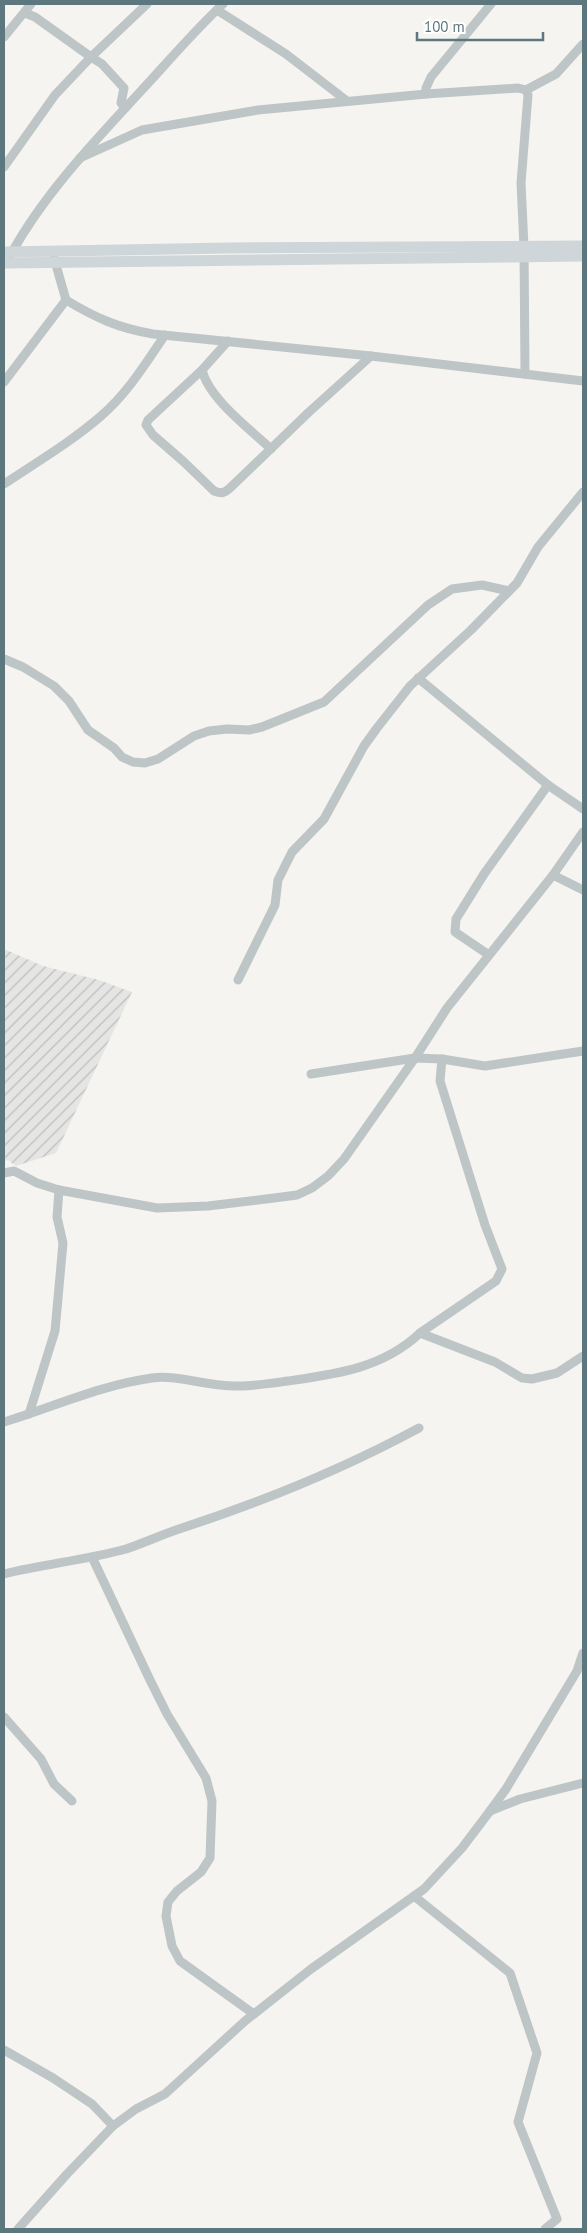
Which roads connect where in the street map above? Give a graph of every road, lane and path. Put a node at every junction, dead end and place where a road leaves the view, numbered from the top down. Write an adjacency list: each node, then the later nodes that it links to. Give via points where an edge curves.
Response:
1 (31, 4): 5 (street)
2 (147, 4): 8 (street)
3 (491, 4): 10 (street, via 431,77)
4 (220, 7): 11 (street); 12 (street)
5 (25, 13): 6 (street); 8 (street)
6 (4, 37)
7 (583, 44): 9 (street, via 556,74)
8 (91, 57): 12 (street, via 124,88 121,103); 14 (street, via 55,95)
9 (526, 90): 10 (street); 17 (street, via 521,183)
10 (426, 94): 11 (street)
11 (347, 101): 13 (street, via 258,110 142,130)
12 (125, 108): 13 (street)
13 (80, 158): 20 (street)
14 (4, 167)
15 (583, 246): 17 (main road)
16 (53, 251): 18 (main road); 20 (main road); 21 (street)
17 (524, 252): 18 (main road); 19 (main road); 27 (street)
18 (140, 256): 21 (main road)
19 (583, 256)
20 (7, 257): 21 (main road)
21 (55, 264): 22 (street)
22 (66, 300): 23 (street, via 118,327); 29 (street)
23 (165, 335): 24 (street); 31 (street, via 121,395 102,415)
24 (228, 341): 25 (street); 26 (street)
25 (371, 356): 27 (street); 30 (street)
26 (202, 370): 30 (street, via 204,381); 30 (street, via 148,420 149,430 220,494)
27 (525, 374): 28 (street)
28 (583, 381)
29 (4, 382)
30 (271, 449)
31 (4, 484)
32 (583, 492): 33 (street)
33 (580, 503): 34 (street, via 538,547)
34 (508, 591): 35 (street, via 482,585 452,589 428,605 324,702 255,729 209,731 194,736 158,759 144,763 122,758 114,748 88,730 69,701 54,686); 36 (street)
35 (4, 659)
36 (418, 678): 37 (street); 43 (street, via 364,746 324,819 292,852 278,880 275,905)
37 (548, 786): 38 (street); 42 (street, via 484,874 456,919 455,932)
38 (583, 808)
39 (583, 832): 40 (street)
40 (553, 875): 41 (street); 42 (street)
41 (583, 890)
42 (489, 955): 45 (street, via 447,1008)
43 (238, 980)
44 (583, 1051): 46 (street, via 485,1066)
45 (415, 1058): 46 (street); 47 (street); 49 (street, via 344,1159 328,1176 297,1195 208,1206 157,1208)
46 (442, 1059): 50 (street, via 440,1081 485,1225 502,1268 496,1281)
47 (311, 1074)
48 (4, 1173): 49 (street, via 14,1171)
49 (60, 1190): 52 (street, via 57,1217 63,1243 55,1331)
50 (420, 1332): 51 (street, via 495,1362 522,1378 557,1373); 52 (street, via 380,1360 338,1374 244,1386 154,1377 97,1391)
51 (583, 1356)
52 (29, 1414): 53 (street)
53 (4, 1422)
54 (420, 1428): 55 (street, via 296,1486 145,1543)
55 (92, 1557): 56 (street); 63 (street, via 158,1697 206,1778 212,1801 210,1858 202,1872 168,1902 166,1916 172,1946 180,1961)
56 (4, 1574)
57 (583, 1653): 61 (street, via 577,1671)
58 (4, 1716): 60 (street, via 41,1759 54,1784)
59 (583, 1784): 61 (street, via 520,1799)
60 (72, 1801)
61 (490, 1811): 62 (street, via 462,1848)
62 (414, 1896): 63 (street); 67 (street, via 510,1973 537,2053 518,2122 557,2219)
63 (254, 2014): 65 (street, via 165,2094)
64 (4, 2050): 65 (street, via 92,2104)
65 (113, 2126): 66 (street)
66 (18, 2229)
67 (545, 2229)

